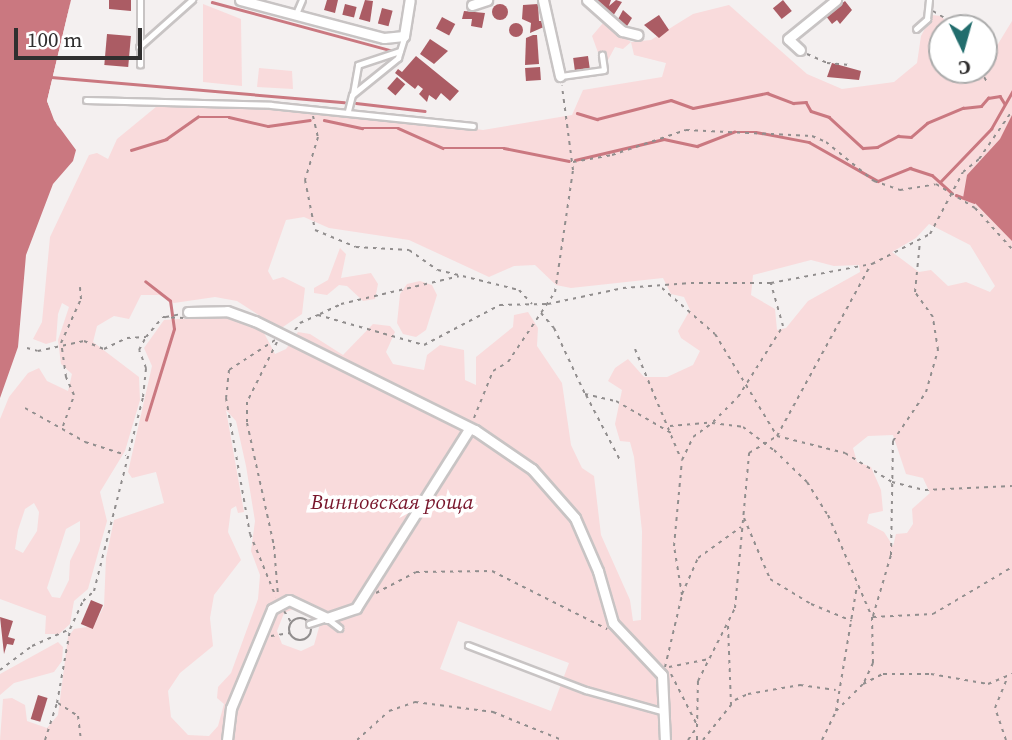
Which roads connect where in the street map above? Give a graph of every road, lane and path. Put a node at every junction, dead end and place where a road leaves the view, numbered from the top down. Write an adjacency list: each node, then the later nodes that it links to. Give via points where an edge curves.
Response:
1 (140, 0): 18 (lane)
2 (192, 0): 18 (lane)
3 (240, 0): 13 (street)
4 (302, 0): 13 (lane)
5 (410, 0): 17 (street)
6 (487, 0): 11 (street)
7 (543, 0): 24 (street)
8 (587, 0): 16 (street, via 622,31)
9 (836, 0): 19 (street, via 788,39)
10 (929, 0): 12 (lane)
11 (472, 5)
12 (930, 7): 14 (path); 15 (lane, via 927,19)
13 (295, 14): 17 (street, via 384,38)
14 (940, 14)
15 (916, 29)
16 (638, 35)
17 (404, 36): 20 (lane)
18 (139, 47): 22 (lane)
19 (800, 50): 23 (path, via 820,61)
20 (401, 51): 25 (lane, via 391,66); 25 (lane, via 358,65)
21 (602, 55): 24 (lane, via 604,70)
22 (140, 65)
23 (850, 65)
24 (560, 76): 31 (path)
25 (352, 95): 28 (lane)
26 (86, 100): 27 (lane)
27 (309, 108): 28 (lane); 35 (path, via 317,121 318,137 305,180 315,230 356,247 409,250 438,270)
28 (348, 111): 30 (lane)
29 (1012, 111): 32 (path, via 979,159 963,172 945,214)
30 (473, 126)
31 (573, 162): 33 (path, via 612,155 686,130 812,136 874,181 900,190 936,184 975,208); 40 (path, via 555,292)
32 (920, 240): 34 (path); 63 (path, via 915,292 933,317 938,350 926,392 893,441)
33 (1012, 248)
34 (872, 264): 36 (path); 58 (path)
35 (460, 276): 39 (path, via 519,290); 43 (path, via 341,304)
36 (771, 284): 38 (path); 50 (path, via 783,326)
37 (80, 287): 47 (path, via 81,299)
38 (660, 287): 40 (path, via 622,288); 50 (path, via 715,334)
39 (533, 304): 40 (path); 43 (path, via 500,305 424,345)
40 (548, 304): 42 (path)
41 (188, 312): 44 (street, via 228,311); 45 (path, via 179,320 163,317)
42 (541, 312): 51 (path, via 554,328); 56 (path, via 508,362 493,371)
43 (318, 315): 46 (path, via 300,323)
44 (280, 335): 46 (street); 71 (path, via 247,401 247,423 274,545); 71 (path, via 229,370 226,388 250,534)
45 (146, 337): 47 (path, via 127,338 104,349 83,341); 60 (path, via 139,350 146,368 144,388)
46 (289, 340): 56 (street)
47 (61, 343): 48 (path, via 38,351); 54 (path, via 74,395)
48 (27, 348)
49 (635, 349): 55 (path)
50 (746, 384): 53 (path); 58 (path)
51 (585, 394): 57 (path, via 616,401); 61 (path)
52 (24, 408): 54 (path)
53 (712, 423): 55 (path); 59 (path, via 743,427); 62 (path, via 693,438)
54 (63, 426): 60 (path, via 85,442)
55 (670, 426): 57 (path)
56 (469, 429): 70 (street); 88 (street, via 532,469 575,517 613,623)
57 (673, 434): 62 (path)
58 (777, 436): 59 (path); 63 (path, via 845,453)
59 (763, 444): 65 (path, via 749,453); 68 (path, via 807,482 828,515)
60 (127, 456): 81 (path, via 94,591 83,601)
61 (620, 460)
62 (681, 460): 69 (path, via 674,546)
63 (892, 482): 64 (path, via 925,490); 73 (path, via 889,565)
64 (1012, 486)
65 (743, 514): 66 (path); 75 (path, via 770,579 811,604)
66 (742, 526): 69 (path, via 698,558); 79 (path, via 735,608)
67 (1012, 567): 73 (path, via 933,614)
68 (857, 584): 73 (path); 75 (path)
69 (682, 595): 86 (path)
70 (362, 601): 74 (street, via 356,608); 78 (path, via 416,572 474,569 492,571 534,590)
71 (278, 602): 74 (street, via 299,603); 100 (street, via 239,684)
72 (288, 617): 76 (path)
73 (872, 617): 91 (path, via 874,656)
74 (327, 618): 77 (lane); 80 (lane)
75 (852, 621): 92 (path)
76 (291, 622): 77 (path, via 301,618); 82 (path)
77 (309, 624): 82 (path, via 304,639)
78 (593, 624)
79 (728, 625): 85 (path); 94 (path)
80 (340, 628)
81 (70, 629): 87 (path, via 32,646); 93 (path)
82 (290, 633): 83 (path)
83 (282, 634)
84 (468, 645): 96 (lane, via 586,690)
85 (711, 659): 88 (path); 97 (path, via 698,681)
86 (667, 663): 88 (path); 88 (path)
87 (0, 670)
88 (666, 671): 96 (street); 97 (path)
89 (1012, 674): 90 (path)
90 (1007, 678): 91 (path, via 974,684 931,674 883,674); 108 (path, via 995,708)
91 (863, 684): 95 (path)
92 (837, 690): 94 (path, via 790,686 748,694); 95 (path)
93 (57, 703): 98 (path); 99 (path, via 78,716)
94 (731, 705): 106 (path)
95 (836, 711): 107 (path)
96 (666, 712): 103 (street)
97 (697, 727): 104 (path); 105 (path)
98 (45, 740)
99 (81, 740)
100 (227, 740)
101 (357, 740): 102 (path, via 389,711 415,702 493,712)
102 (562, 740)
103 (665, 740)
104 (688, 740)
105 (697, 740)
106 (703, 740)
107 (822, 740)
108 (1006, 740)

